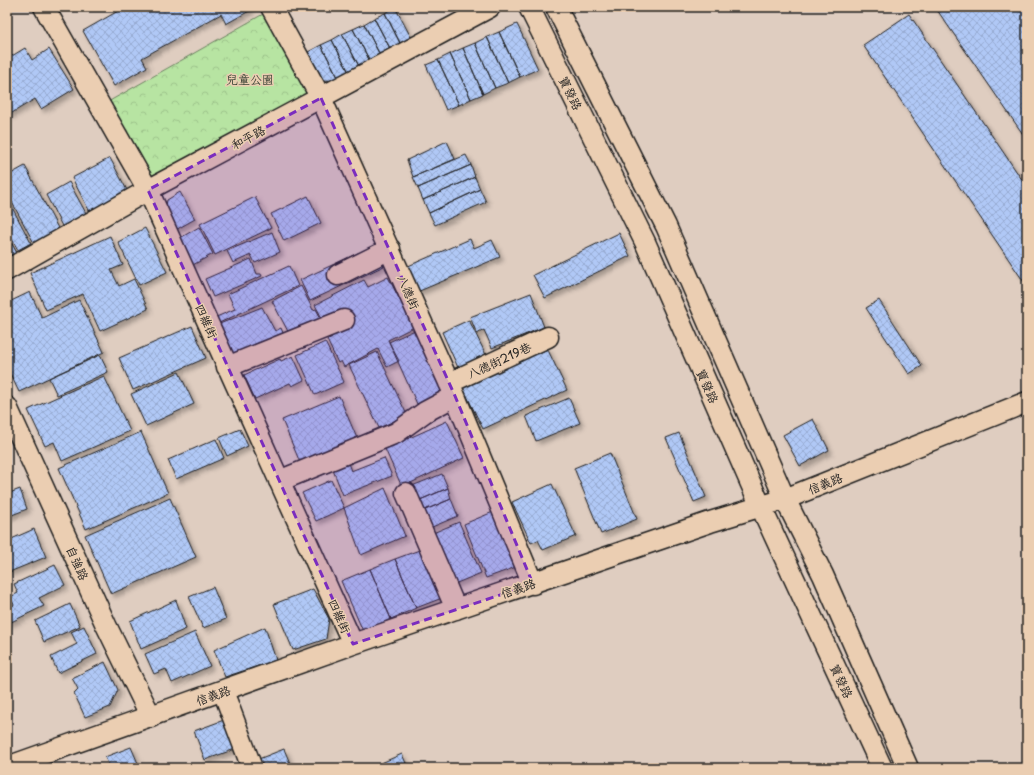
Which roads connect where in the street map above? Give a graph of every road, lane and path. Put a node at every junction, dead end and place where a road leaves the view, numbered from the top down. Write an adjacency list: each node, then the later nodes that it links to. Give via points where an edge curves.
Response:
1 (44, 7): 7 (street, 四維街)
2 (271, 7): 6 (street, 八德街)
3 (490, 7): 6 (street, 和平路)
4 (529, 7): 20 (street, 寶發路, via 645,242)
5 (556, 7): 19 (street, 寶發路, via 666,226)
6 (321, 98): 7 (street, 和平路); 8 (street, 八德街)
7 (148, 190): 9 (street, 和平路); 13 (street, 四維街)
8 (390, 249): 10 (street); 14 (street, 八德街)
9 (7, 270)
10 (338, 275)
11 (344, 320): 13 (street)
12 (548, 337): 14 (street, 八德街219巷)
13 (227, 367): 17 (street, 四維街)
14 (452, 390): 17 (street, 八德街219巷, via 396,433); 21 (street, 八德街)
15 (1027, 402): 19 (street, 信義路)
16 (7, 407): 25 (street, 自強路)
17 (279, 480): 23 (street, 四維街)
18 (406, 492): 22 (street)
19 (785, 498): 20 (street, 信義路); 29 (street, 寶發路)
20 (761, 507): 21 (street, 信義路, via 710,522); 28 (street, 寶發路)
21 (533, 584): 22 (street, 信義路)
22 (456, 609): 23 (street, 信義路)
23 (353, 644): 24 (street, 信義路)
24 (223, 691): 25 (street, 信義路); 27 (street)
25 (150, 717): 26 (street, 信義路)
26 (7, 767)
27 (252, 768)
28 (882, 768)
29 (908, 768)

